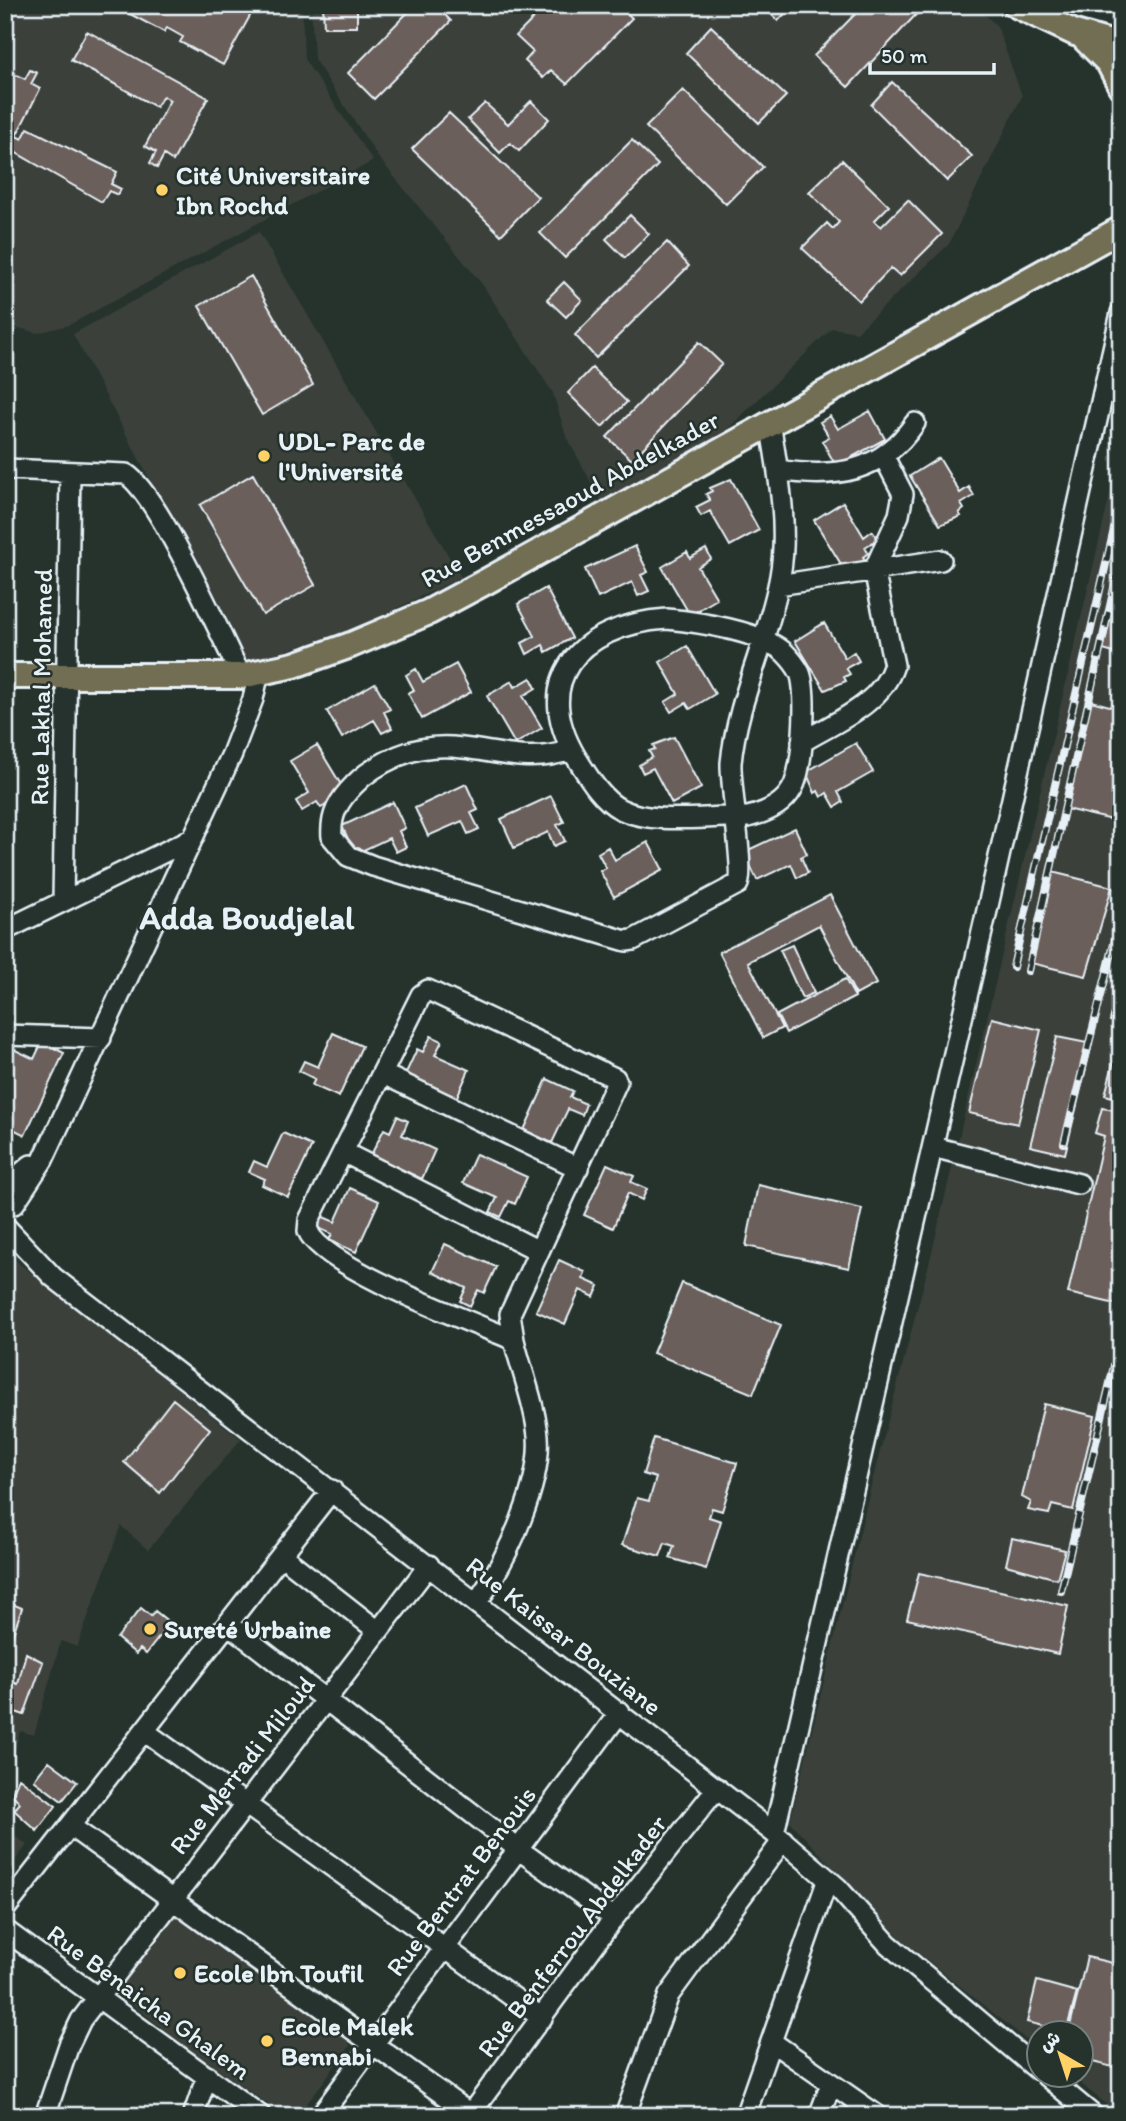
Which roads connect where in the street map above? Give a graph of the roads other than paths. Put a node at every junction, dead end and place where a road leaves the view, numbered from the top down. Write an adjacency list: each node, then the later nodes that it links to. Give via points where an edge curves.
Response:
1 (1016, 5): 2 (main road)
2 (1075, 33): 3 (main road); 4 (main road, via 1094,45)
3 (1121, 46)
4 (1121, 86)
5 (1121, 229): 7 (main road, Rue Benmessaoud Abdelkader)
6 (1121, 313): 29 (street)
7 (770, 422): 11 (street); 17 (main road, Rue Benmessaoud Abdelkader, via 429,612 316,658)
8 (915, 423): 9 (street)
9 (884, 457): 11 (street, via 829,474); 14 (street, via 903,494)
10 (5, 469): 12 (street)
11 (778, 470): 15 (street, via 784,542)
12 (71, 473): 17 (street, via 126,474 142,487); 19 (street, Rue Lakhal Mohamed)
13 (941, 560): 14 (street)
14 (874, 570): 15 (street); 20 (street, via 892,650 889,680 878,694)
15 (778, 585): 16 (street)
16 (763, 639): 20 (street, via 783,651 801,675); 21 (street, via 667,619 630,624 602,636 568,663 560,680 562,732); 22 (street, via 738,726 732,763)
17 (250, 674): 19 (main road, Rue Benmessaoud Abdelkader); 23 (street, via 250,708)
18 (5, 676): 19 (main road, Rue Benmessaoud Abdelkader)
19 (67, 676): 24 (street, Rue Lakhal Mohamed)
20 (802, 742): 22 (street, via 792,790 764,813)
21 (571, 750): 22 (street, via 592,782 622,810 650,817); 22 (street, via 517,758 454,745 415,749 355,783 334,813 332,837 341,851 373,866 630,941 740,882)
22 (734, 816)
23 (193, 838): 24 (street); 27 (street)
24 (63, 901): 25 (street)
25 (5, 930)
26 (5, 1035): 27 (street)
27 (100, 1038): 33 (street, via 43,1160)
28 (383, 1074): 30 (street); 31 (street); 31 (street, via 421,995 431,989 615,1078 616,1089)
29 (933, 1147): 32 (street); 48 (street)
30 (343, 1152): 34 (street); 35 (street, via 309,1220 312,1238 368,1276)
31 (578, 1168): 34 (street)
32 (1079, 1184)
33 (8, 1206): 36 (street, Rue Kaissar Bouziane, via 40,1264)
34 (539, 1251): 35 (street, via 510,1314)
35 (514, 1340): 39 (street, via 537,1429 539,1456 533,1489 490,1584)
36 (332, 1490): 37 (street); 38 (street, Rue Kaissar Bouziane)
37 (281, 1555): 40 (street); 41 (street)
38 (429, 1565): 39 (street, Rue Kaissar Bouziane); 41 (street, Rue Merradi Miloud)
39 (477, 1602): 43 (street, Rue Kaissar Bouziane)
40 (228, 1624): 42 (street); 44 (street)
41 (378, 1631): 42 (street, Rue Merradi Miloud)
42 (326, 1700): 46 (street, Rue Merradi Miloud); 49 (street)
43 (620, 1712): 45 (street, Rue Kaissar Bouziane); 49 (street, Rue Bentrat Benouis)
44 (144, 1731): 46 (street); 47 (street)
45 (718, 1788): 48 (street, Rue Kaissar Bouziane); 53 (street, Rue Benferrou Abdelkader)
46 (244, 1804): 51 (street, Rue Merradi Miloud); 55 (street)
47 (70, 1826): 51 (street); 52 (street)
48 (779, 1837): 50 (street, Rue Kaissar Bouziane); 69 (street, via 669,1995)
49 (518, 1849): 53 (street); 55 (street, Rue Bentrat Benouis)
50 (828, 1879): 58 (street); 60 (street, Rue Kaissar Bouziane, via 888,1944)
51 (172, 1900): 56 (street, Rue Merradi Miloud); 59 (street)
52 (5, 1909)
53 (614, 1918): 57 (street, Rue Benferrou Abdelkader)
54 (5, 1930): 56 (street, Rue Benaicha Ghalem)
55 (444, 1948): 57 (street); 59 (street, Rue Bentrat Benouis)
56 (98, 1997): 61 (street, Rue Benaicha Ghalem); 65 (street, Rue Merradi Miloud, via 69,2045)
57 (542, 2018): 64 (street, Rue Benferrou Abdelkader)
58 (772, 2042): 62 (street); 70 (street)
59 (372, 2044): 64 (street); 68 (street, Rue Bentrat Benouis)
60 (1024, 2058)
61 (207, 2077): 66 (street); 67 (street, Rue Benaicha Ghalem)
62 (831, 2084): 71 (street); 72 (street)
63 (1063, 2090): 73 (street)
64 (471, 2115)
65 (45, 2116)
66 (193, 2116)
67 (261, 2116)
68 (320, 2116)
69 (625, 2116)
70 (745, 2116)
71 (819, 2116)
72 (878, 2116)
73 (1094, 2116)

